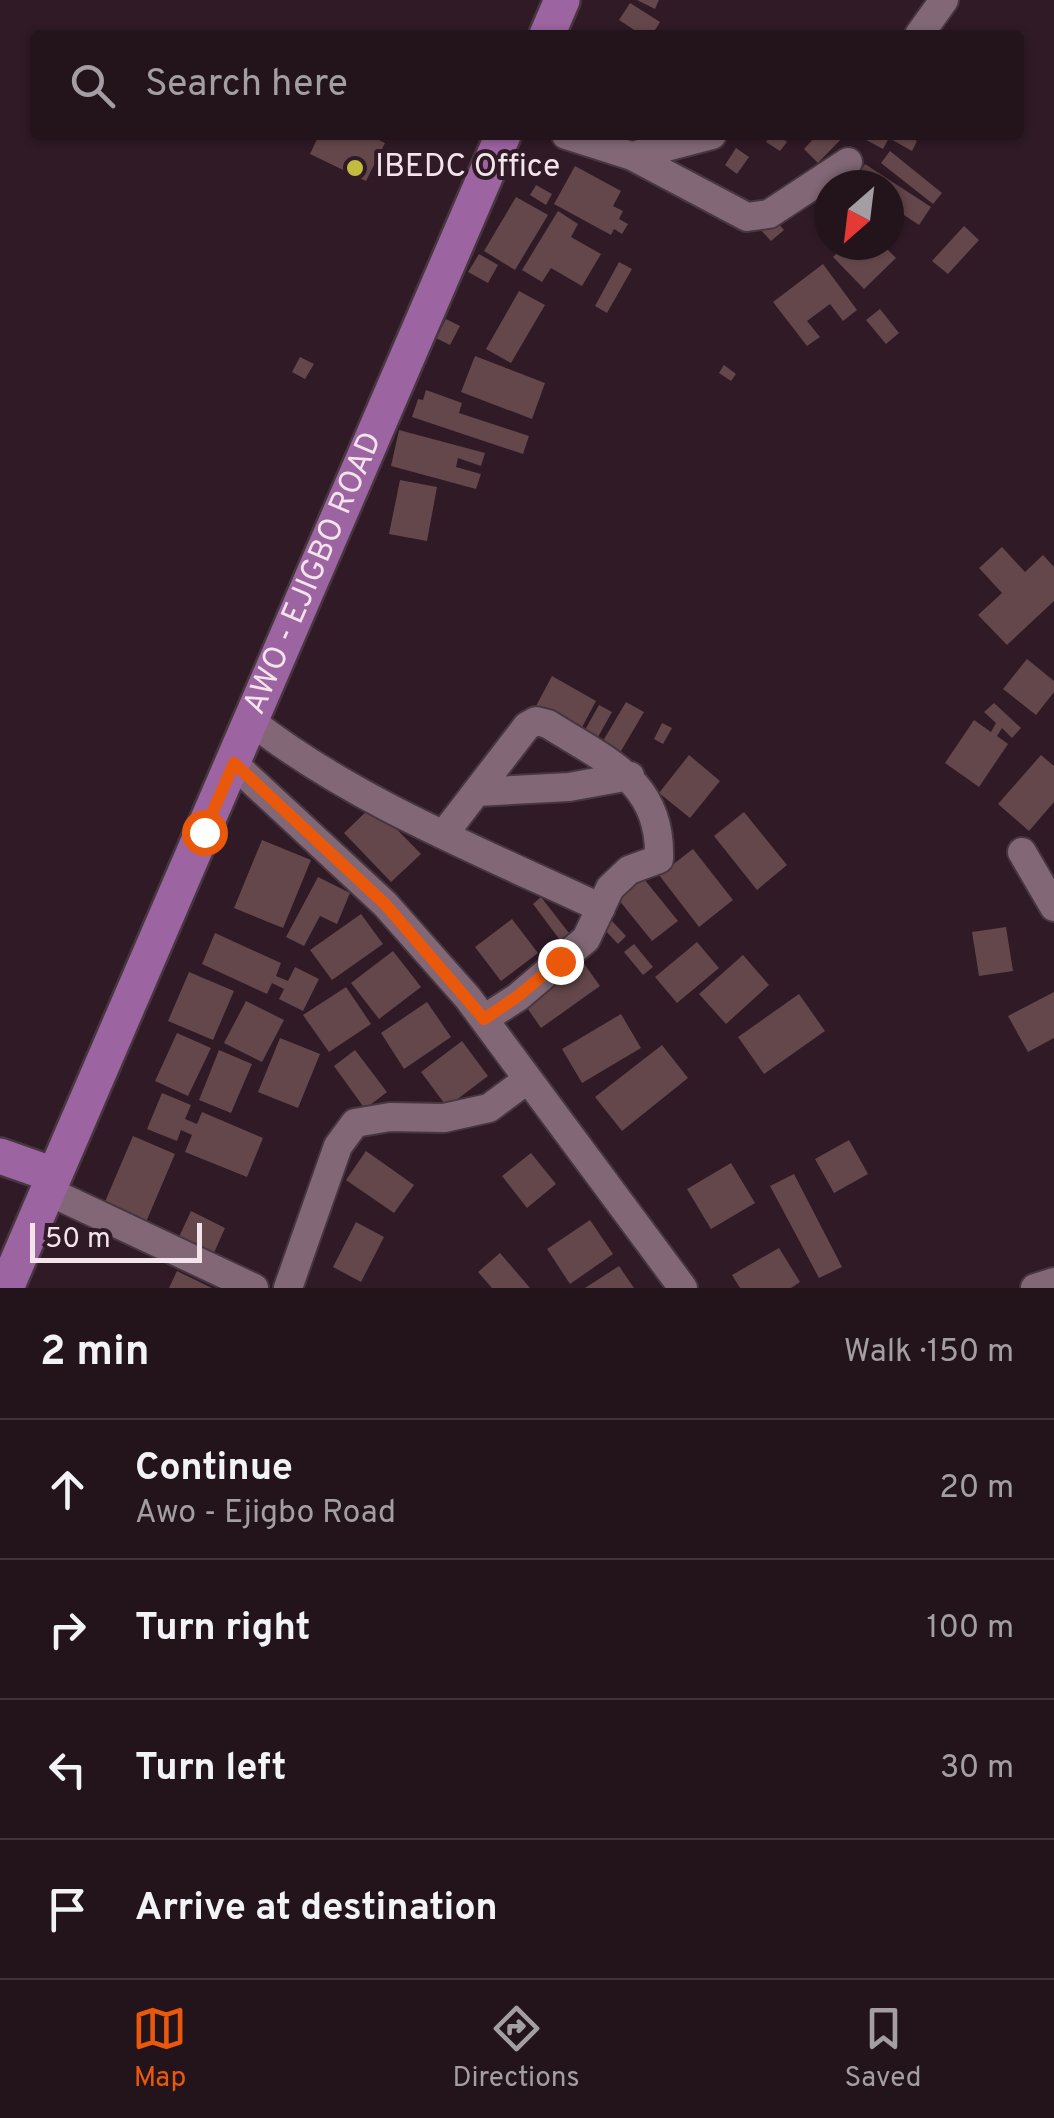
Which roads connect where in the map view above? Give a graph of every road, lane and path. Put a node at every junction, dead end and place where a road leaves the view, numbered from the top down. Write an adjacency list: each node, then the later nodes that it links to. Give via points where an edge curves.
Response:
1 (562, 0): 3 (main road)
2 (944, 0): 4 (street)
3 (549, 30)
4 (923, 30)
5 (501, 140): 10 (main road, AWO - EJIGBO ROAD)
6 (582, 140): 8 (street)
7 (693, 140): 8 (street)
8 (632, 156): 9 (street, via 747,217 770,214)
9 (848, 162)
10 (252, 721): 11 (main road, AWO - EJIGBO ROAD); 14 (street, via 295,755)
11 (234, 763): 18 (street, via 385,904); 21 (main road, AWO - EJIGBO ROAD)
12 (630, 776): 13 (street); 13 (street, via 536,721); 17 (street, via 649,800 660,831 658,859 629,870)
13 (476, 792): 14 (street)
14 (444, 834): 17 (street)
15 (1022, 852): 16 (street)
16 (1054, 907)
17 (601, 908): 18 (street, via 586,939)
18 (484, 1019): 19 (street)
19 (528, 1079): 26 (street, via 489,1108 355,1123 333,1159); 27 (street)
20 (0, 1156): 21 (main road)
21 (51, 1183): 23 (main road, AWO - EJIGBO ROAD); 25 (street)
22 (0, 1227): 23 (main road)
23 (12, 1274)
24 (1054, 1282): 28 (street)
25 (254, 1288)
26 (288, 1288)
27 (683, 1288)
28 (1035, 1288)

